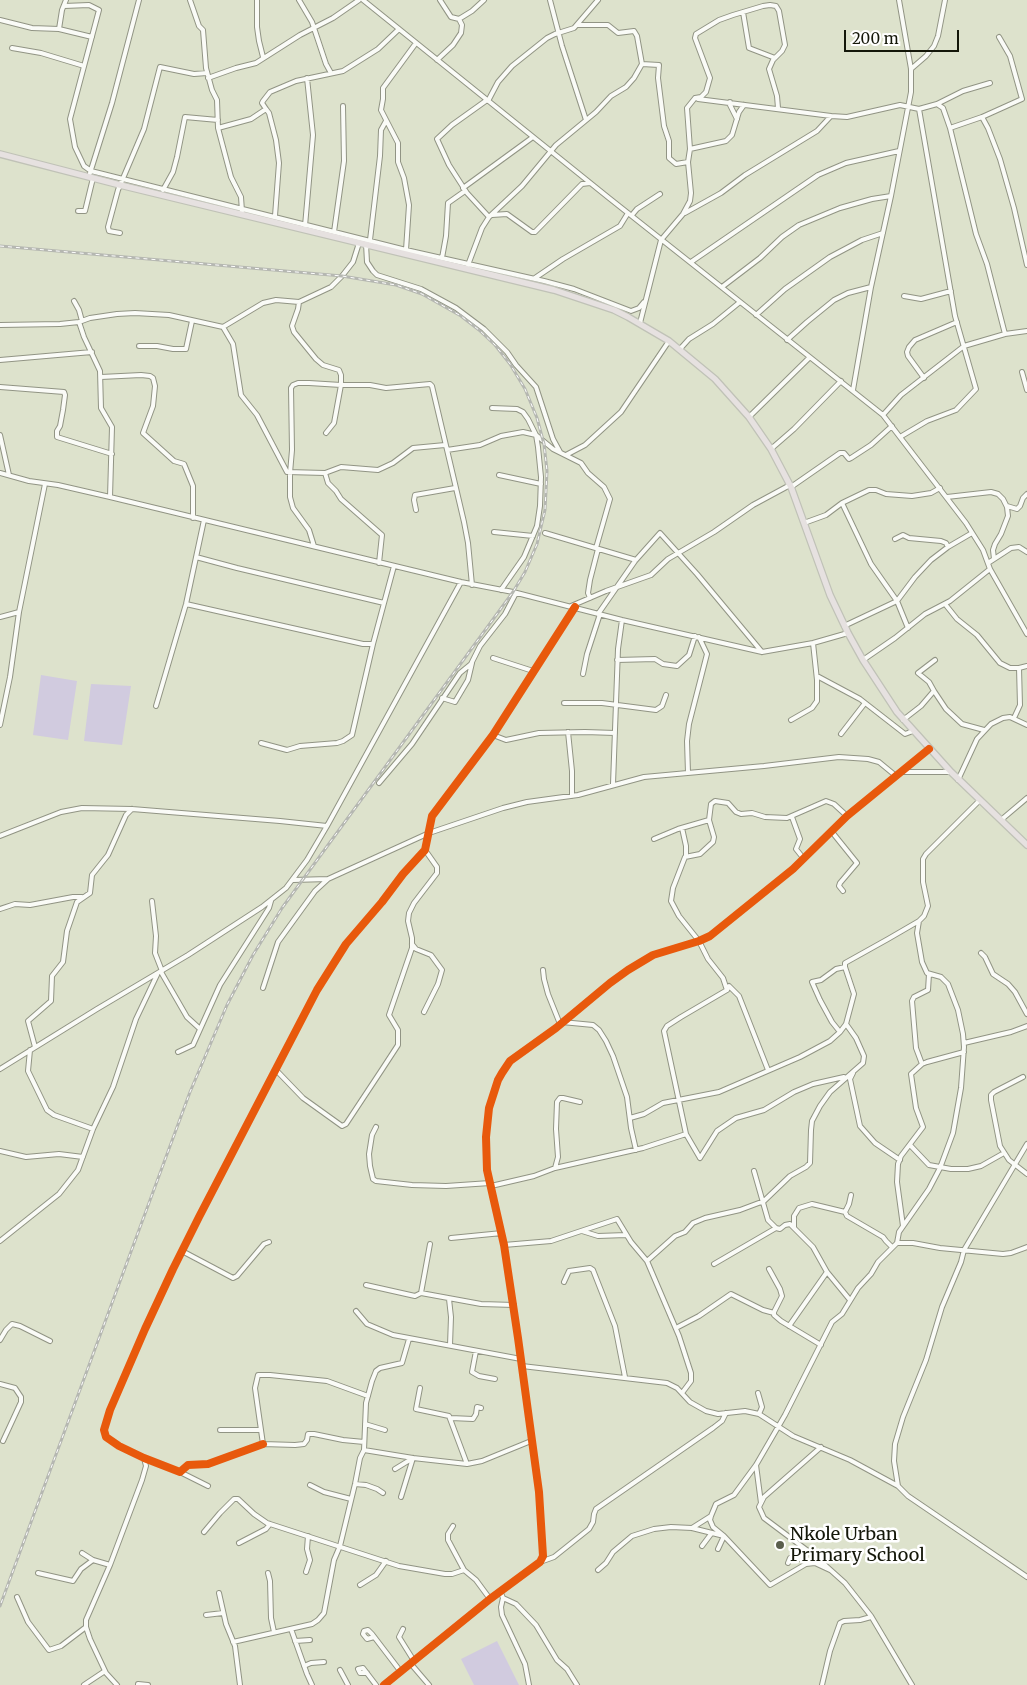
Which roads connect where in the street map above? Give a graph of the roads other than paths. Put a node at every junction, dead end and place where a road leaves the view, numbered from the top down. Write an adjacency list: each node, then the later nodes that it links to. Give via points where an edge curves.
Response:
1 (66, 0): 13 (street)
2 (139, 0): 60 (street)
3 (190, 0): 33 (street, via 203,30)
4 (257, 0): 26 (street, via 259,41)
5 (299, 0): 18 (street)
6 (361, 0): 18 (street); 20 (street)
7 (440, 0): 15 (street, via 451,17)
8 (484, 0): 15 (street)
9 (550, 0): 21 (street)
10 (598, 0): 17 (street)
11 (899, 0): 31 (street)
12 (944, 0): 31 (street, via 934,46)
13 (64, 6): 19 (street); 22 (street, via 82,4 98,8)
14 (743, 12): 27 (street, via 749,48); 27 (street, via 770,5 779,10 785,45); 36 (street, via 719,20 694,36 710,78 706,92)
15 (459, 19): 28 (street, via 461,33)
16 (0, 20): 19 (street, via 32,28)
17 (578, 25): 21 (street); 29 (street, via 608,24 618,33 634,31)
18 (313, 28): 26 (street); 32 (street)
19 (59, 29): 22 (street)
20 (399, 29): 24 (street); 32 (street, via 378,49 343,71)
21 (559, 33): 37 (street, via 547,38 512,66); 50 (street)
22 (92, 37): 30 (street)
23 (999, 38): 47 (street, via 1010,56 1022,99)
24 (416, 44): 28 (street); 51 (street, via 382,88 381,112)
25 (12, 48): 30 (street)
26 (264, 57): 33 (street, via 256,64)
27 (775, 58): 43 (street, via 769,74)
28 (437, 60): 37 (street)
29 (642, 64): 50 (street, via 626,87 611,96); 59 (street, via 659,65 669,158 676,164)
30 (84, 66): 60 (street, via 71,124 78,154)
31 (911, 69): 42 (street)
32 (331, 72): 34 (street)
33 (208, 76): 49 (street, via 217,100); 61 (street, via 160,67 144,129)
34 (306, 78): 44 (street, via 270,92 262,103); 74 (street, via 313,135)
35 (990, 83): 39 (street, via 963,91)
36 (695, 98): 38 (street); 55 (street, via 687,108)
37 (488, 101): 54 (street); 64 (street, via 437,139)
38 (730, 102): 40 (street); 48 (street)
39 (937, 104): 45 (street); 53 (street, via 943,108)
40 (744, 105): 43 (street); 48 (street)
41 (343, 106): 75 (street, via 344,161)
42 (910, 107): 45 (street); 46 (street, via 900,105 847,116); 56 (street)
43 (778, 108): 46 (street)
44 (266, 109): 52 (street, via 251,118); 72 (street, via 271,117 279,163)
45 (919, 109): 88 (street)
46 (831, 116): 71 (street, via 817,131)
47 (982, 117): 53 (street); 84 (street, via 1000,159)
48 (737, 118): 55 (street, via 726,141)
49 (218, 120): 52 (street); 65 (street, via 185,117 177,157)
50 (586, 120): 57 (street)
51 (386, 121): 79 (street, via 381,130 380,156); 80 (street, via 398,143 398,162 408,199)
52 (218, 128): 69 (street, via 231,177 241,197)
53 (950, 128): 102 (street)
54 (533, 137): 57 (street); 64 (street)
55 (690, 149): 59 (street)
56 (899, 151): 67 (street); 82 (street, via 846,163 818,175)
57 (551, 152): 62 (street); 73 (street)
58 (0, 154): 60 (main road)
59 (688, 162): 71 (street, via 690,197)
60 (91, 176): 61 (street); 63 (main road); 68 (street, via 85,211)
61 (122, 178): 63 (street); 65 (street)
62 (590, 183): 70 (street); 73 (street, via 582,184 535,232 507,214)
63 (120, 186): 65 (main road); 76 (street, via 108,227 109,231)
64 (464, 189): 73 (street); 81 (street, via 448,203)
65 (162, 193): 69 (main road)
66 (660, 194): 70 (street)
67 (891, 196): 77 (street); 86 (street, via 840,208 798,225)
68 (78, 211)
69 (242, 212): 72 (street); 74 (main road)
70 (630, 214): 78 (street); 85 (street, via 620,226)
71 (683, 214): 78 (street)
72 (275, 216): 74 (street)
73 (490, 216): 83 (street)
74 (305, 227): 75 (street); 79 (main road)
75 (334, 232): 79 (street)
76 (120, 233)
77 (883, 233): 87 (street); 94 (street, via 830,257)
78 (661, 240): 82 (street); 92 (street)
79 (365, 243): 80 (street); 83 (main road); 91 (street, via 336,282 323,292); 130 (street, via 367,262 377,274 421,290 456,308 507,352 536,386)
80 (406, 250): 81 (street)
81 (442, 258): 83 (street)
82 (691, 262): 86 (street)
83 (467, 266): 85 (street); 98 (main road, via 584,299)
84 (1027, 266)
85 (534, 279): 92 (street, via 574,289 631,311)
86 (722, 287): 93 (street)
87 (871, 287): 103 (street, via 834,300); 117 (street)
88 (951, 291): 89 (street, via 921,299); 97 (street)
89 (904, 296)
90 (74, 301): 95 (street, via 80,310)
91 (299, 302): 100 (street, via 276,300 263,303); 115 (street, via 292,326 294,332 316,360 339,370)
92 (644, 302): 98 (street)
93 (740, 302): 94 (street); 107 (street)
94 (756, 314): 103 (street)
95 (81, 321): 96 (street, via 117,314 158,313); 99 (street); 108 (street, via 84,337)
96 (192, 321): 100 (street); 105 (street, via 186,349)
97 (957, 322): 106 (street); 113 (street, via 916,340 906,352)
98 (640, 323): 104 (main road)
99 (0, 325)
100 (223, 327): 133 (street, via 234,344 240,395 255,411)
101 (1027, 331): 102 (street)
102 (1005, 334): 106 (street)
103 (787, 340): 109 (street)
104 (669, 341): 107 (main road); 132 (street, via 621,412 585,444)
105 (139, 346)
106 (964, 346): 113 (street); 126 (street, via 976,391 956,410)
107 (680, 348): 121 (main road, via 715,378)
108 (92, 352): 110 (street); 112 (street)
109 (809, 358): 114 (street); 121 (street)
110 (0, 360)
111 (1022, 372): 118 (street)
112 (101, 377): 131 (street, via 100,400 102,412 112,427); 149 (street, via 141,375 153,378 153,406 143,433 174,461 184,464 193,486)
113 (924, 378): 120 (street, via 901,395)
114 (841, 382): 117 (street); 128 (street)
115 (340, 385): 123 (street, via 334,423); 127 (street, via 386,388 431,385); 133 (street, via 301,383 290,388)
116 (0, 387): 131 (street, via 64,392 56,437)
117 (853, 390): 120 (street)
118 (1027, 390)
119 (492, 408): 125 (street, via 521,411)
120 (883, 415): 122 (street)
121 (749, 417): 128 (main road)
122 (892, 426): 126 (street); 140 (street, via 851,458 840,453)
123 (326, 433)
124 (0, 435): 136 (street)
125 (536, 435): 129 (street, via 516,433); 130 (street); 139 (street)
126 (900, 437): 142 (street)
127 (446, 445): 129 (street); 134 (street, via 413,448 382,470 341,467)
128 (771, 449): 140 (main road)
129 (447, 450): 141 (street)
130 (560, 452): 132 (street)
131 (112, 454): 144 (street)
132 (566, 455): 158 (street, via 583,465 604,487 610,499)
133 (290, 473): 134 (street); 157 (street, via 291,502 308,526)
134 (325, 473): 165 (street, via 328,483 341,499 382,535)
135 (0, 474): 136 (street)
136 (9, 475): 138 (street)
137 (499, 475): 139 (street)
138 (45, 484): 144 (street); 180 (street)
139 (541, 484): 155 (street, via 539,516)
140 (790, 486): 151 (main road); 160 (street)
141 (455, 488): 148 (street, via 415,495); 170 (street, via 468,543)
142 (940, 488): 145 (street); 146 (street, via 912,496 869,490)
143 (1027, 494): 147 (street, via 1017,509)
144 (110, 497): 149 (street)
145 (947, 497): 147 (street, via 992,492 998,494); 154 (street)
146 (842, 503): 151 (street, via 826,515); 175 (street, via 871,564)
147 (1007, 506): 163 (street, via 1008,516 994,547)
148 (416, 510)
149 (193, 518): 150 (street)
150 (204, 520): 157 (street); 162 (street)
151 (804, 523): 184 (main road)
152 (494, 532): 155 (street)
153 (545, 533): 158 (street)
154 (972, 533): 159 (street); 166 (street)
155 (533, 536): 172 (street, via 524,558)
156 (895, 539): 159 (street, via 903,535 941,541)
157 (314, 546): 165 (street)
158 (597, 548): 164 (street); 174 (street, via 588,593)
159 (948, 548): 175 (street, via 920,571)
160 (678, 552): 164 (street, via 660,533); 171 (street, via 651,575); 191 (street)
161 (1027, 552): 163 (street, via 1015,547)
162 (196, 557): 176 (street); 177 (street)
163 (994, 559): 166 (street)
164 (636, 560): 171 (street)
165 (379, 563): 167 (street)
166 (988, 563): 168 (street)
167 (394, 566): 169 (street); 176 (street)
168 (990, 569): 178 (street); 187 (street)
169 (461, 582): 170 (street); 237 (street)
170 (472, 585): 172 (street)
171 (618, 587): 174 (street); 181 (street)
172 (501, 590): 173 (street)
173 (516, 593): 179 (street); 196 (street)
174 (590, 598): 179 (street)
175 (896, 601): 184 (street); 185 (street)
176 (384, 603): 190 (street)
177 (186, 604): 190 (street); 208 (street)
178 (945, 604): 185 (street); 198 (street, via 1000,662 1010,668)
179 (573, 607): 181 (street); 199 (street)
180 (19, 612): 182 (street); 212 (street)
181 (599, 614): 183 (street); 200 (street)
182 (0, 617)
183 (622, 620): 188 (street); 193 (street)
184 (844, 626): 186 (main road)
185 (908, 628): 194 (street)
186 (848, 633): 189 (street); 194 (main road)
187 (1027, 634)
188 (697, 637): 191 (street); 193 (street, via 689,655 677,666 655,659); 224 (street, via 707,654 689,724)
189 (813, 643): 191 (street); 201 (street)
190 (373, 644): 220 (street, via 352,735 337,743 287,750)
191 (762, 652)
192 (493, 658): 199 (street)
193 (617, 660): 207 (street)
194 (863, 660): 211 (main road)
195 (935, 660): 202 (street, via 918,673 930,682)
196 (473, 661): 204 (street); 204 (street, via 469,679 456,702)
197 (1027, 666): 198 (street)
198 (1019, 668): 209 (street, via 1020,705)
199 (533, 671): 219 (street)
200 (583, 674)
201 (817, 676): 206 (street); 210 (street, via 816,704)
202 (934, 691): 211 (street); 214 (street, via 962,724)
203 (666, 695): 207 (street, via 657,710)
204 (442, 698): 227 (street, via 412,744)
205 (564, 703): 207 (street)
206 (866, 703): 215 (street, via 905,734); 218 (street)
207 (616, 704): 217 (street)
208 (156, 706)
209 (1014, 718): 213 (street); 214 (street, via 1003,718)
210 (792, 720)
211 (904, 720): 215 (main road)
212 (0, 725)
213 (1027, 725)
214 (984, 730): 226 (street, via 972,747)
215 (913, 731): 221 (main road)
216 (568, 732): 217 (street); 219 (street, via 506,740); 229 (street)
217 (614, 733): 228 (street)
218 (841, 734)
219 (493, 735): 240 (street, via 432,816)
220 (261, 743)
221 (929, 749): 222 (street); 223 (main road)
222 (903, 772): 223 (street); 225 (street)
223 (950, 772): 226 (main road)
224 (688, 773): 225 (street, via 845,757 879,762); 228 (street)
225 (896, 776): 233 (street)
226 (958, 780): 231 (main road)
227 (380, 783)
228 (613, 784): 229 (street)
229 (572, 796): 240 (street, via 503,808)
230 (1027, 798): 236 (street)
231 (980, 800): 236 (main road); 254 (street, via 926,854 923,882 928,910)
232 (132, 809): 237 (street); 241 (street, via 69,810); 250 (street, via 126,814 111,852 92,875 90,893)
233 (847, 816): 234 (street, via 826,801); 239 (street)
234 (792, 817): 235 (street, via 741,814 728,803 718,801 711,804); 246 (street, via 800,839 796,849)
235 (709, 820): 238 (street); 245 (street, via 713,842 700,854)
236 (1001, 820): 243 (main road)
237 (327, 826): 248 (street)
238 (682, 828): 242 (street); 245 (street)
239 (832, 832): 246 (street); 249 (street, via 857,863 840,883)
240 (429, 833): 244 (street); 247 (street)
241 (0, 836)
242 (654, 839)
243 (1027, 845)
244 (425, 850): 256 (street, via 438,870 409,913); 279 (street, via 337,957)
245 (686, 856): 255 (street, via 671,901)
246 (804, 859): 255 (street)
247 (328, 878): 248 (street); 262 (street, via 278,942)
248 (293, 880): 252 (street)
249 (843, 891)
250 (82, 898): 253 (street, via 15,904); 273 (street, via 77,902 67,931 63,962 52,976 51,1001 28,1021)
251 (152, 901): 260 (street, via 155,953)
252 (270, 901): 260 (street); 270 (street, via 269,908 220,985)
253 (0, 909)
254 (920, 921): 258 (street, via 852,958); 261 (street, via 917,936 922,962)
255 (700, 941): 263 (street); 267 (street, via 643,960 610,982)
256 (412, 944): 265 (street, via 430,955 442,970); 279 (street, via 389,1015 398,1030 398,1045 346,1124 341,1125 303,1098)
257 (981, 954): 264 (street, via 993,974 1008,984)
258 (845, 967): 268 (street, via 854,994); 271 (street, via 812,982)
259 (543, 970): 267 (street, via 552,1006)
260 (160, 973): 270 (street, via 188,1017); 273 (street); 288 (street, via 136,1019 113,1087)
261 (929, 974): 272 (street, via 941,977 948,984 958,1010); 277 (street, via 928,990 912,1001 916,1048)
262 (263, 988)
263 (728, 988): 280 (street, via 739,996); 284 (street, via 664,1031)
264 (1025, 1008): 266 (street)
265 (424, 1012)
266 (1027, 1014)
267 (561, 1023): 286 (street, via 588,1024 599,1030 617,1066); 302 (street, via 510,1061 498,1080 490,1101 487,1123 486,1156)
268 (846, 1024): 271 (street); 281 (street, via 864,1056 863,1063)
269 (1027, 1026): 272 (street)
270 (199, 1028): 275 (street, via 193,1045)
271 (840, 1032): 280 (street, via 822,1046)
272 (964, 1043): 276 (street)
273 (35, 1047): 274 (street)
274 (30, 1050): 278 (street); 288 (street, via 28,1071 46,1110)
275 (178, 1052)
276 (964, 1052): 277 (street); 299 (street, via 957,1115)
277 (922, 1064): 291 (street, via 911,1077 916,1108 924,1127)
278 (0, 1070)
279 (276, 1070): 321 (street)
280 (768, 1070): 284 (street, via 719,1092)
281 (854, 1071): 282 (street); 296 (street, via 850,1079 860,1126 875,1144)
282 (846, 1077): 289 (street, via 813,1084 764,1110 736,1118 717,1131 700,1158); 304 (street, via 830,1092 812,1122 810,1163 790,1176)
283 (1023, 1077): 294 (street, via 991,1095 998,1140)
284 (679, 1100): 286 (street); 289 (street)
285 (580, 1102): 298 (street, via 560,1098 557,1102 558,1157)
286 (630, 1118): 292 (street)
287 (376, 1127): 302 (street, via 369,1154 376,1181 403,1185)
288 (93, 1129): 295 (street)
289 (686, 1134): 292 (street)
290 (1027, 1144): 297 (street)
291 (910, 1145): 296 (street); 299 (street, via 927,1164)
292 (636, 1150): 298 (street)
293 (0, 1151): 295 (street, via 26,1158 59,1154)
294 (1004, 1153): 297 (street); 299 (street, via 974,1168)
295 (83, 1157): 313 (street, via 72,1179 59,1194)
296 (900, 1160): 306 (street, via 897,1182)
297 (1015, 1163): 301 (street); 320 (street)
298 (555, 1168): 302 (street, via 534,1176)
299 (940, 1168): 306 (street)
300 (754, 1171): 304 (street)
301 (1027, 1174)
302 (490, 1184): 310 (street)
303 (851, 1195): 305 (street)
304 (764, 1201): 308 (street, via 768,1220); 322 (street, via 693,1223)
305 (845, 1212): 307 (street, via 812,1204 799,1208 794,1216); 318 (street, via 883,1237)
306 (903, 1226): 315 (street)
307 (794, 1227): 308 (street, via 786,1224); 325 (street, via 813,1247)
308 (776, 1228): 323 (street)
309 (582, 1231): 311 (street, via 598,1236); 311 (street, via 617,1219); 317 (street, via 551,1241)
310 (502, 1233): 312 (street); 317 (street)
311 (626, 1235): 322 (street)
312 (451, 1238)
313 (0, 1242)
314 (269, 1242): 321 (street, via 233,1278)
315 (897, 1243): 318 (street); 320 (street)
316 (430, 1244): 328 (street)
317 (504, 1245): 331 (street)
318 (892, 1247): 330 (street)
319 (1027, 1247): 320 (street, via 1008,1254)
320 (964, 1250): 375 (street, via 898,1431 894,1454)
321 (182, 1251): 366 (street, via 145,1328 105,1425 104,1434 108,1440)
322 (647, 1261): 335 (street)
323 (714, 1264)
324 (770, 1269): 333 (street, via 782,1296)
325 (827, 1272): 330 (street); 334 (street)
326 (564, 1282): 344 (street, via 569,1271 593,1270 614,1326)
327 (366, 1285): 328 (street, via 415,1296)
328 (421, 1293): 329 (street)
329 (449, 1299): 331 (street); 339 (street)
330 (850, 1300): 340 (street, via 842,1314 832,1322)
331 (514, 1305): 342 (street)
332 (356, 1311): 336 (street, via 367,1324)
333 (774, 1313): 334 (street); 335 (street, via 731,1294)
334 (789, 1326): 340 (street)
335 (676, 1328): 348 (street, via 691,1373 691,1381)
336 (409, 1339): 339 (street); 350 (street, via 404,1361 376,1371)
337 (0, 1340): 338 (street, via 12,1324)
338 (50, 1341)
339 (450, 1345): 341 (street)
340 (821, 1345): 356 (street)
341 (476, 1351): 342 (street); 345 (street, via 472,1372)
342 (521, 1359): 343 (street)
343 (522, 1366): 344 (street); 361 (street)
344 (625, 1377): 348 (street, via 667,1383)
345 (495, 1379)
346 (0, 1384): 360 (street, via 15,1388 21,1397)
347 (420, 1388): 354 (street, via 416,1409)
348 (682, 1393): 352 (street, via 700,1408)
349 (758, 1393): 353 (street, via 762,1407)
350 (368, 1396): 355 (street); 358 (street, via 327,1381 258,1375 255,1388)
351 (481, 1408): 354 (street, via 477,1407 473,1418)
352 (726, 1413): 353 (street, via 745,1411); 395 (street, via 720,1423 596,1509 588,1529 554,1557)
353 (759, 1414): 356 (street)
354 (451, 1418): 368 (street)
355 (365, 1424): 359 (street); 362 (street)
356 (778, 1426): 364 (street); 369 (street)
357 (220, 1430): 358 (street)
358 (260, 1430): 363 (street)
359 (385, 1430)
360 (3, 1441)
361 (531, 1441): 368 (street); 395 (street, via 543,1539)
362 (364, 1442): 363 (street, via 308,1434 304,1444); 365 (street)
363 (263, 1444): 371 (street, via 208,1464 188,1465)
364 (820, 1447): 375 (street); 379 (street)
365 (364, 1450): 367 (street); 372 (street)
366 (144, 1458): 371 (street); 398 (street, via 146,1470)
367 (413, 1458): 368 (street); 370 (street); 377 (street)
368 (467, 1464)
369 (756, 1465): 379 (street); 380 (street, via 734,1495 716,1504)
370 (395, 1469)
371 (180, 1472): 373 (street)
372 (356, 1484): 376 (street); 378 (street)
373 (208, 1486)
374 (310, 1486): 378 (street)
375 (898, 1486): 405 (street)
376 (383, 1493)
377 (401, 1497)
378 (351, 1499): 389 (street)
379 (761, 1503): 401 (street, via 759,1507 764,1518)
380 (711, 1516): 383 (street); 387 (street, via 713,1527)
381 (270, 1524): 384 (street, via 234,1499); 386 (street); 388 (street)
382 (453, 1526): 399 (street, via 448,1540)
383 (692, 1528): 385 (street); 400 (street, via 654,1529 632,1536)
384 (204, 1532)
385 (712, 1534): 387 (street); 390 (street)
386 (308, 1536): 389 (street); 402 (street, via 310,1560)
387 (724, 1536): 391 (street); 397 (street, via 770,1585 806,1564)
388 (239, 1543)
389 (340, 1546): 394 (street); 416 (street, via 334,1560 324,1613 312,1624)
390 (702, 1546)
391 (718, 1549)
392 (82, 1553): 393 (street)
393 (93, 1560): 398 (street); 403 (street, via 73,1581)
394 (386, 1561): 399 (street, via 445,1574); 406 (street, via 376,1575)
395 (540, 1562): 407 (street)
396 (788, 1563): 397 (street, via 793,1557)
397 (815, 1564): 401 (street)
398 (110, 1565): 415 (street, via 86,1620)
399 (464, 1570): 411 (street, via 476,1580)
400 (598, 1570)
401 (832, 1571): 414 (street)
402 (306, 1572)
403 (38, 1573)
404 (268, 1573): 418 (street, via 270,1618)
405 (1027, 1577)
406 (360, 1585)
407 (501, 1593): 410 (street); 411 (street)
408 (218, 1594): 412 (street)
409 (17, 1598): 415 (street, via 28,1622 49,1650 61,1646)
410 (503, 1598): 440 (street, via 502,1615 525,1664); 441 (street, via 516,1604 536,1626)
411 (490, 1600): 424 (street)
412 (223, 1613): 413 (street); 422 (street)
413 (206, 1615)
414 (872, 1617): 442 (street, via 840,1623); 443 (street)
415 (86, 1627): 427 (street)
416 (291, 1629): 418 (street); 421 (street)
417 (402, 1629): 424 (street, via 399,1637)
418 (274, 1632): 422 (street)
419 (374, 1637): 428 (street)
420 (310, 1640): 421 (street)
421 (295, 1641): 425 (street)
422 (232, 1642): 434 (street)
423 (324, 1662): 425 (street)
424 (412, 1662): 428 (street); 439 (street)
425 (304, 1666): 435 (street)
426 (340, 1670): 436 (street)
427 (105, 1671): 431 (street); 432 (street)
428 (401, 1672): 438 (street)
429 (367, 1673): 437 (street)
430 (138, 1684): 433 (street)
431 (84, 1685)
432 (116, 1685)
433 (148, 1685)
434 (240, 1685)
435 (312, 1685)
436 (348, 1685)
437 (376, 1685)
438 (384, 1685)
439 (429, 1685)
440 (529, 1685)
441 (577, 1685)
442 (822, 1685)
443 (912, 1685)

